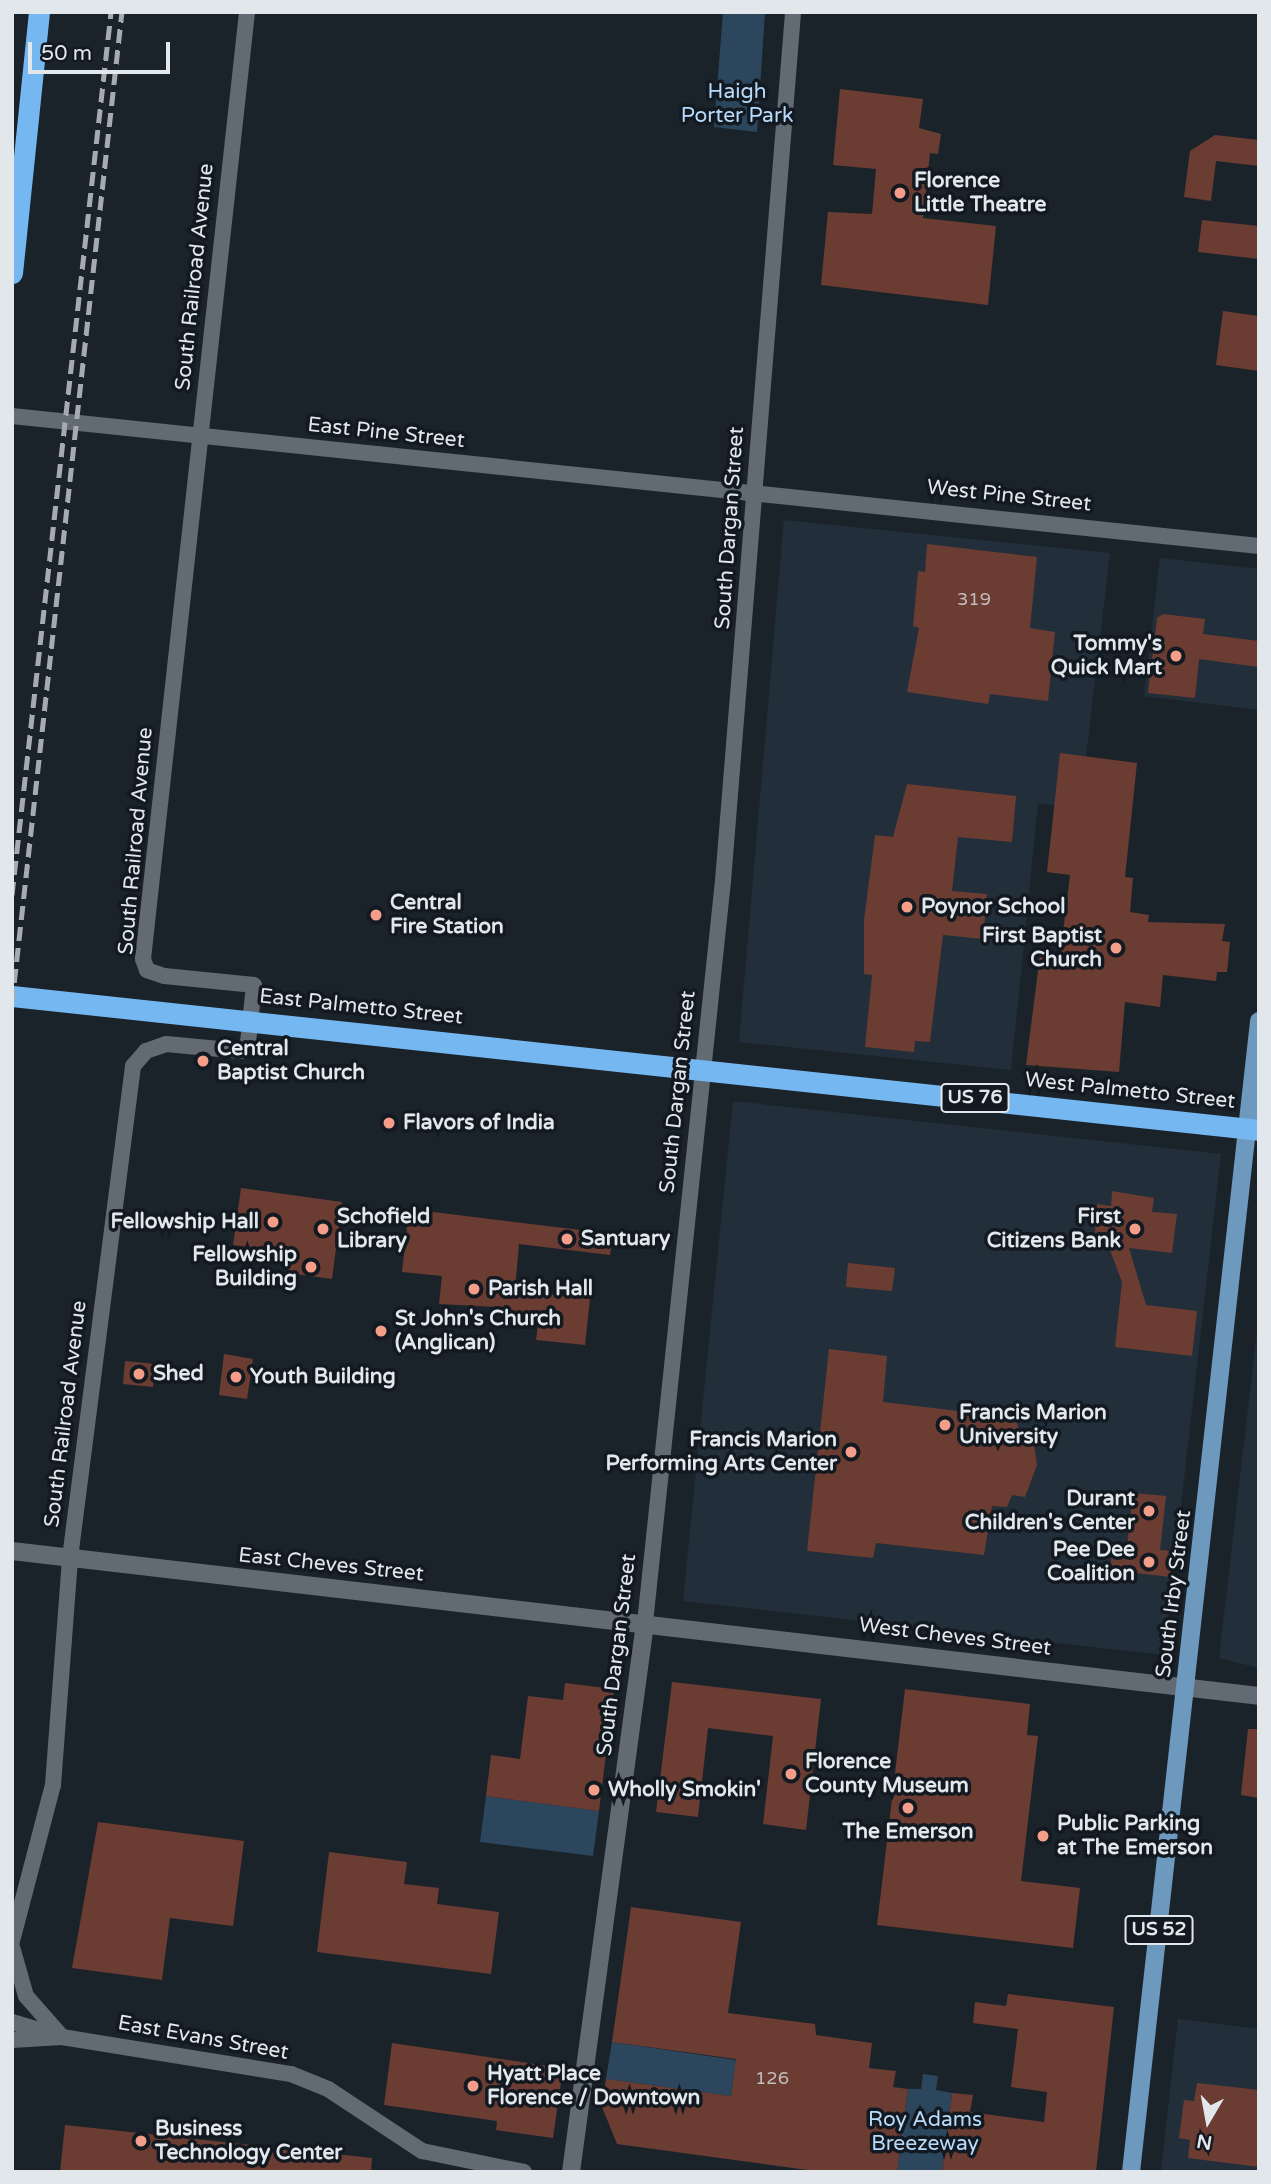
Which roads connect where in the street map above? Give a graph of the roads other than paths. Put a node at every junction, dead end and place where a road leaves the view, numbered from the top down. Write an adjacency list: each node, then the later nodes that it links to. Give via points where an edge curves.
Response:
1 (40, 12): 4 (highway)
2 (247, 12): 6 (street, South Railroad Avenue)
3 (793, 12): 7 (street, South Dargan Street)
4 (12, 273)
5 (12, 416): 6 (street, East Pine Street)
6 (199, 436): 7 (street, East Pine Street); 10 (street, South Railroad Avenue, via 143,959 147,970 164,976 254,985)
7 (755, 492): 8 (street, West Pine Street); 12 (street, South Dargan Street)
8 (1259, 545)
9 (12, 996): 10 (highway, East Palmetto Street / US 76)
10 (250, 1020): 12 (highway, East Palmetto Street / US 76); 15 (street, South Railroad Avenue, via 246,1049 166,1044 146,1051 133,1066)
11 (1259, 1021): 13 (main road, South Irby Street / US 52)
12 (704, 1067): 13 (highway, West Palmetto Street / US 76); 16 (street, South Dargan Street)
13 (1253, 1129): 17 (main road, South Irby Street / US 52)
14 (12, 1551): 15 (main road, East Cheves Street)
15 (70, 1558): 16 (main road, East Cheves Street); 19 (street, via 53,1785 37,1866)
16 (645, 1623): 17 (main road, West Cheves Street); 26 (main road, South Dargan Street)
17 (1186, 1688): 18 (main road, West Cheves Street); 27 (main road, South Irby Street / US 52)
18 (1259, 1696)
19 (12, 1941)
20 (12, 1947): 22 (street, via 26,1996)
21 (12, 2022): 22 (street, East Evans Street)
22 (62, 2037): 23 (street, East Evans Street); 24 (street, East Evans Street, via 291,2074 328,2089 398,2139)
23 (12, 2040)
24 (447, 2166): 25 (street, East Evans Street)
25 (524, 2172)
26 (571, 2172)
27 (1131, 2172)

